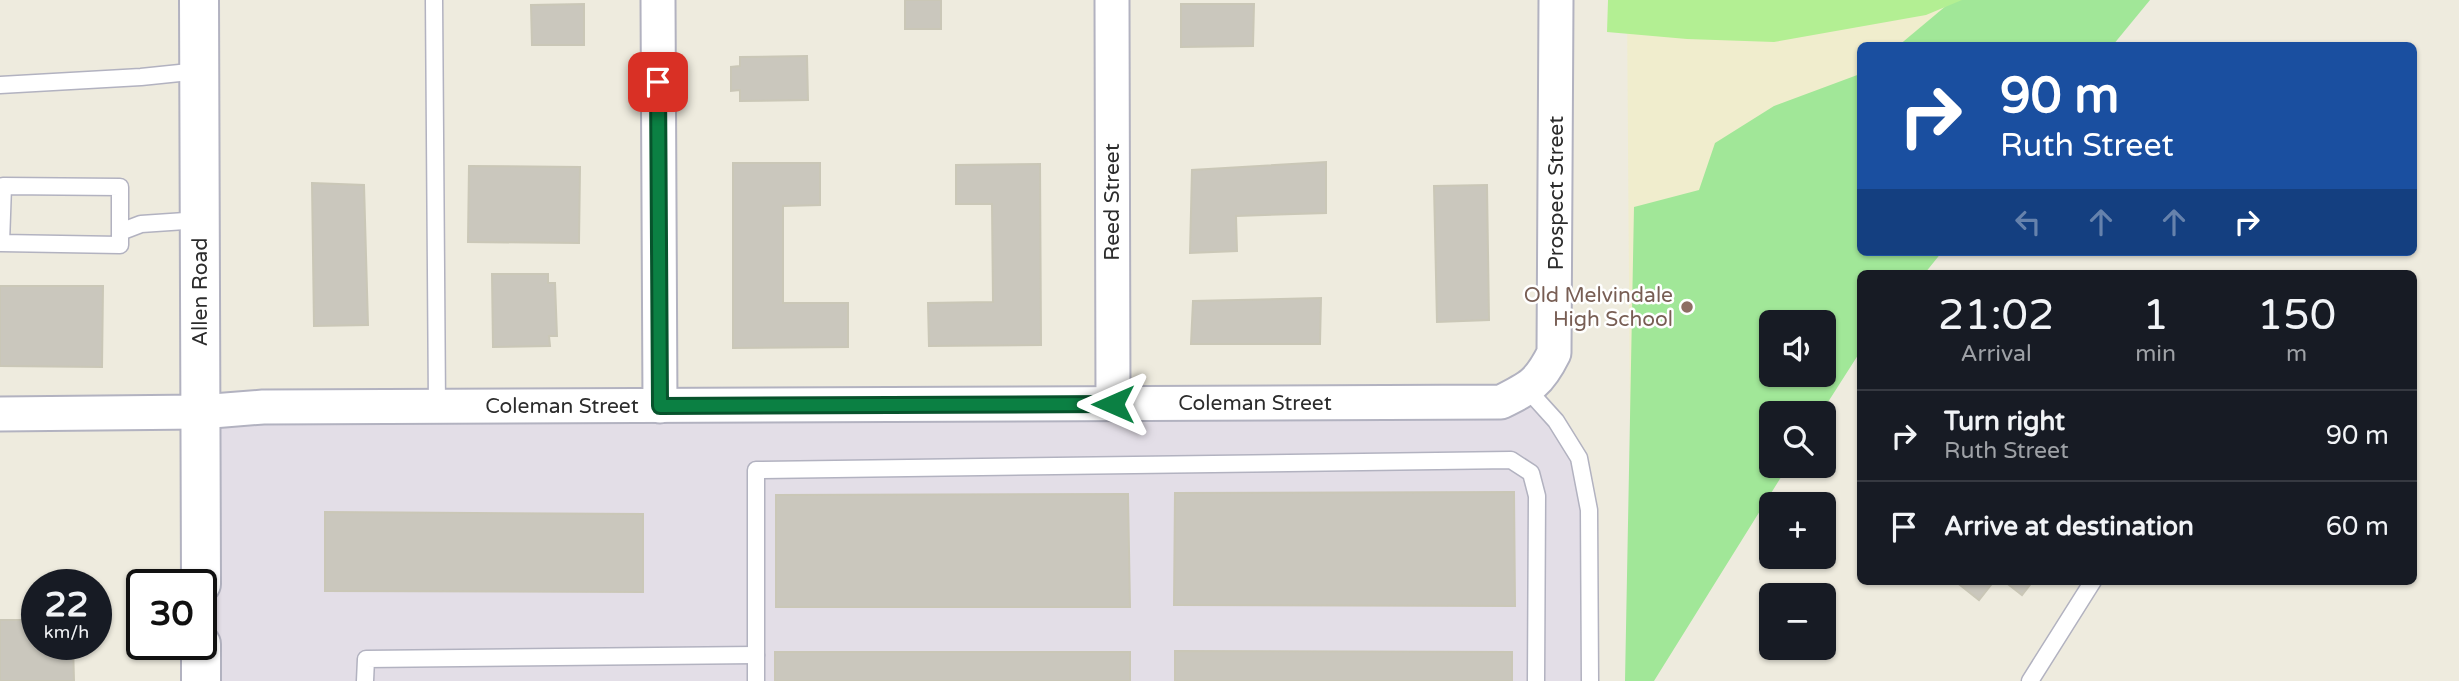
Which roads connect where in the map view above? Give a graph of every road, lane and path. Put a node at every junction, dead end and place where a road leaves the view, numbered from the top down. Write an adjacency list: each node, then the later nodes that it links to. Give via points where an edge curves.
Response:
1 (199, 0): 6 (main road, Allen Road)
2 (434, 0): 13 (lane)
3 (658, 0): 12 (street)
4 (1112, 0): 11 (street, Reed Street)
5 (1556, 0): 10 (street, Prospect Street, via 1554,353 1544,374)
6 (199, 71): 7 (lane); 8 (main road, Allen Road)
7 (0, 85)
8 (200, 220): 9 (lane, via 141,224); 14 (main road, Allen Road)
9 (120, 232): 9 (lane, via 120,244 1,243 3,186 120,187)
10 (1514, 396): 11 (street, Coleman Street); 24 (lane, via 1556,421 1578,458 1589,510)
11 (1113, 404): 12 (street, Coleman Street)
12 (660, 406): 13 (street, Coleman Street)
13 (437, 407): 14 (street, Coleman Street, via 263,407)
14 (200, 412): 15 (street, Coleman Street); 16 (main road, Allen Road)
15 (0, 414)
16 (201, 569)
17 (2090, 585): 25 (lane)
18 (756, 655): 21 (lane, via 366,659); 22 (lane); 23 (lane, via 756,470 1511,460 1531,473 1537,496)
19 (201, 660): 20 (main road)
20 (201, 681)
21 (365, 681)
22 (755, 681)
23 (1536, 681)
24 (1590, 681)
25 (2030, 681)

